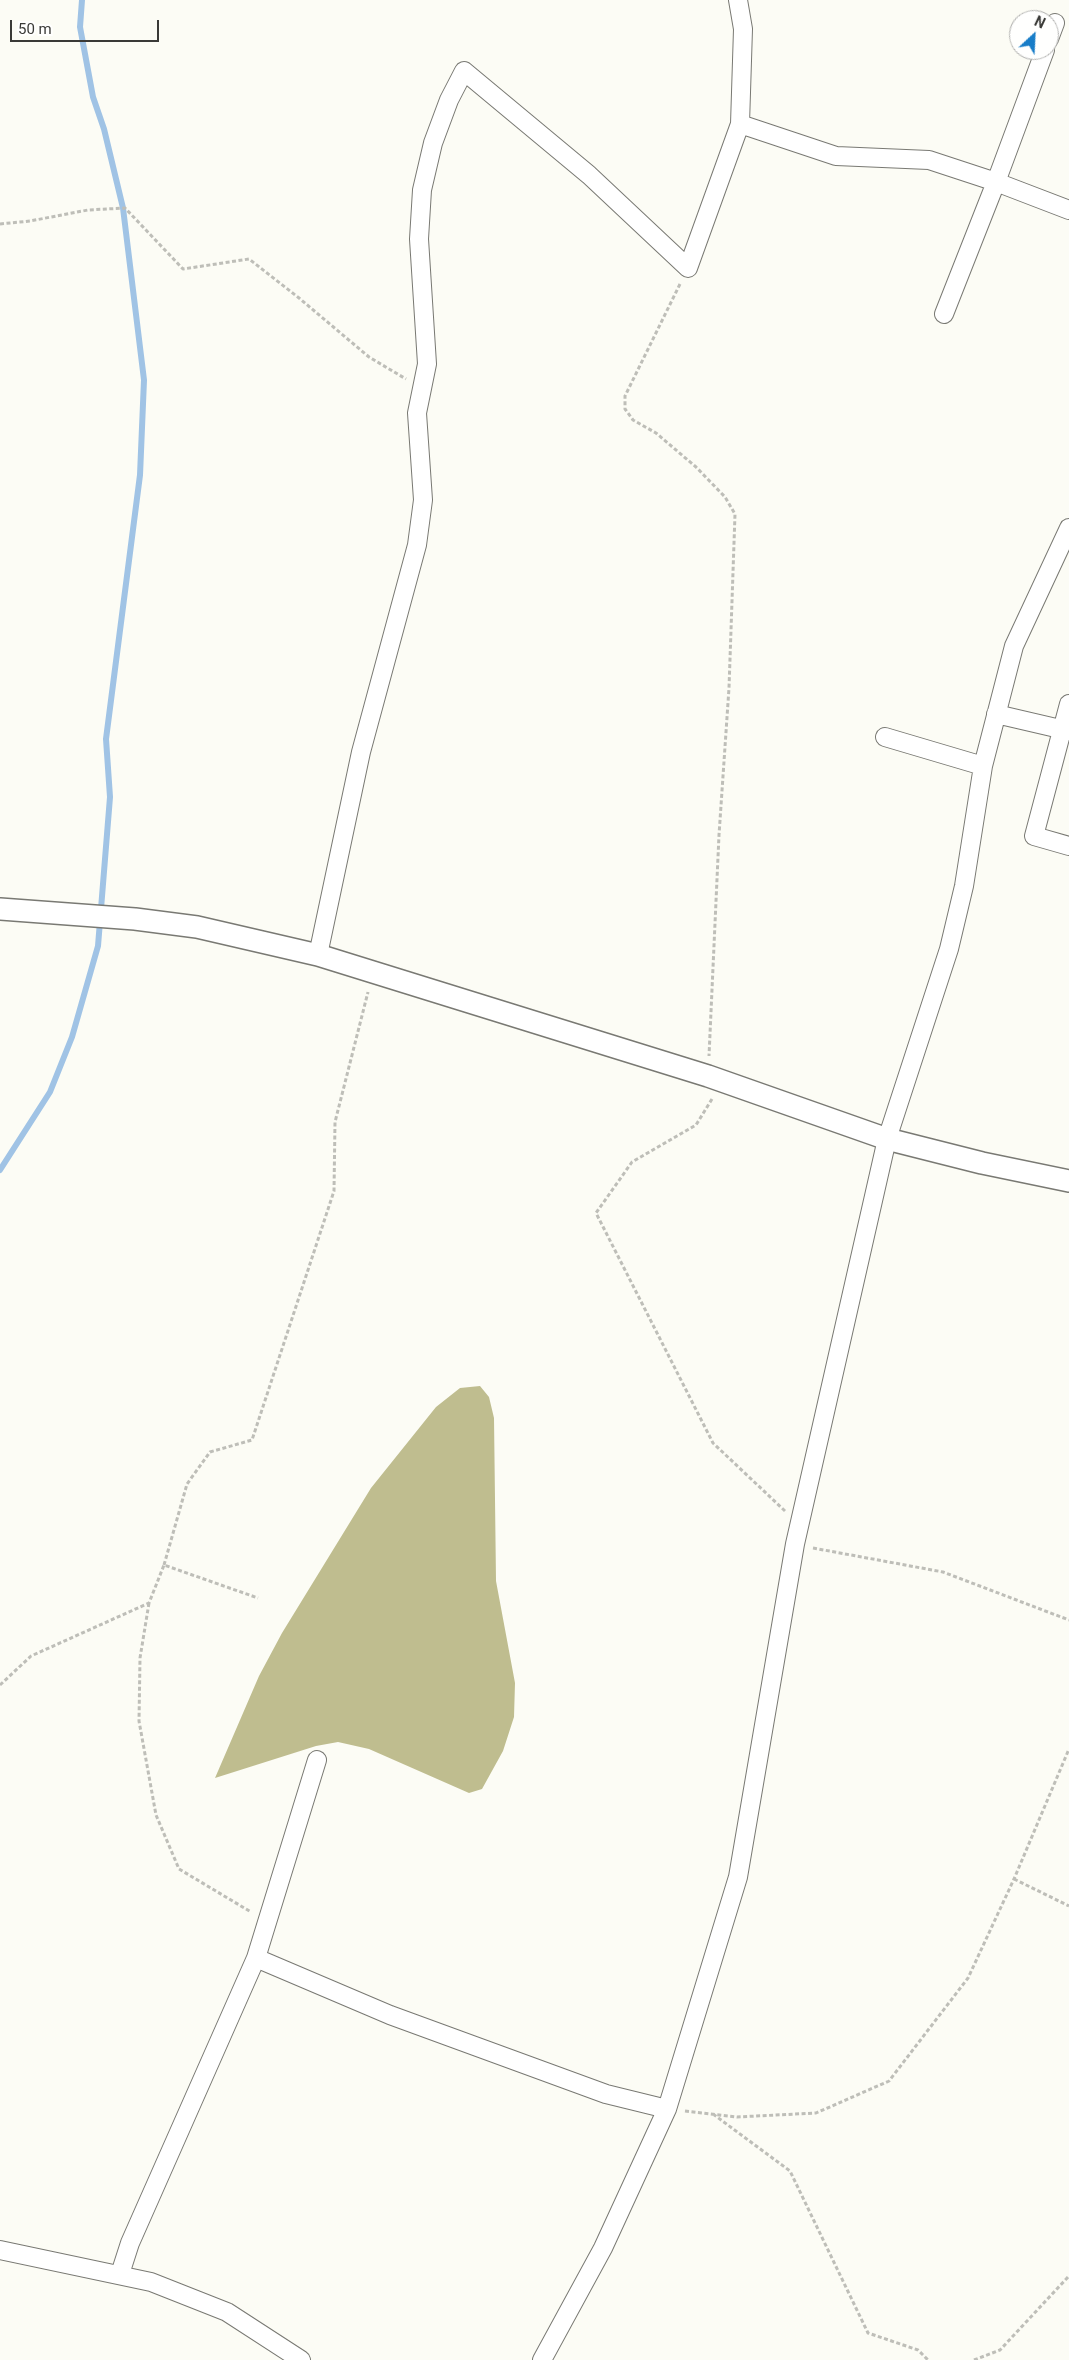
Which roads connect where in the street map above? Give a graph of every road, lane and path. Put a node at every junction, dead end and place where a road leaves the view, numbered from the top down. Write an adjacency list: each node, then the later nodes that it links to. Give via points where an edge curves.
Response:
1 (738, 0): 3 (street, via 743,29)
2 (1041, 60): 4 (street)
3 (740, 124): 4 (street, via 836,156 929,160); 7 (street)
4 (996, 182): 5 (street); 8 (street)
5 (1069, 210)
6 (0, 224): 9 (path, via 88,210 125,208 183,269 249,259 368,357)
7 (688, 268): 9 (street, via 589,175 464,71 433,143 422,190 419,239 427,364); 20 (path, via 625,396 625,409 633,420 656,433 696,468 725,497 735,514 730,688 719,835)
8 (944, 314)
9 (422, 389): 18 (street, via 417,412 423,500 417,545 361,752)
10 (1069, 528): 12 (street, via 1014,646)
11 (1069, 704): 13 (street)
12 (996, 714): 13 (street); 15 (street)
13 (1065, 730): 16 (street, via 1034,836)
14 (885, 737): 15 (street)
15 (983, 766): 21 (street, via 964,886 949,949)
16 (1069, 846)
17 (0, 909): 18 (street, via 197,927)
18 (318, 955): 19 (street)
19 (373, 972): 20 (street); 25 (path, via 335,1122 334,1191 252,1440 210,1452 187,1484)
20 (716, 1079): 21 (street); 23 (path, via 696,1124 632,1162 596,1213 713,1443)
21 (887, 1139): 22 (street); 23 (street)
22 (1069, 1181)
23 (799, 1525): 24 (street)
24 (795, 1544): 28 (path, via 943,1572); 36 (street, via 738,1877)
25 (164, 1565): 26 (path); 27 (path)
26 (258, 1598)
27 (149, 1603): 29 (path, via 31,1656); 34 (path, via 140,1658 139,1722 156,1815 179,1869)
28 (1069, 1620)
29 (0, 1685)
30 (1069, 1749): 32 (path)
31 (317, 1760): 34 (street)
32 (1014, 1879): 33 (path); 37 (path, via 968,1978 889,2081 816,2113 737,2117)
33 (1069, 1906)
34 (267, 1922): 35 (street)
35 (256, 1958): 36 (street, via 390,2015 596,2090); 39 (street, via 130,2243)
36 (667, 2109): 37 (path); 42 (street, via 604,2248)
37 (712, 2114): 43 (path, via 790,2171 868,2333 918,2350)
38 (0, 2250): 39 (street)
39 (120, 2274): 41 (street, via 151,2282 227,2312)
40 (1069, 2276): 44 (path, via 1000,2350)
41 (301, 2360)
42 (542, 2360)
43 (928, 2360)
44 (974, 2360)

